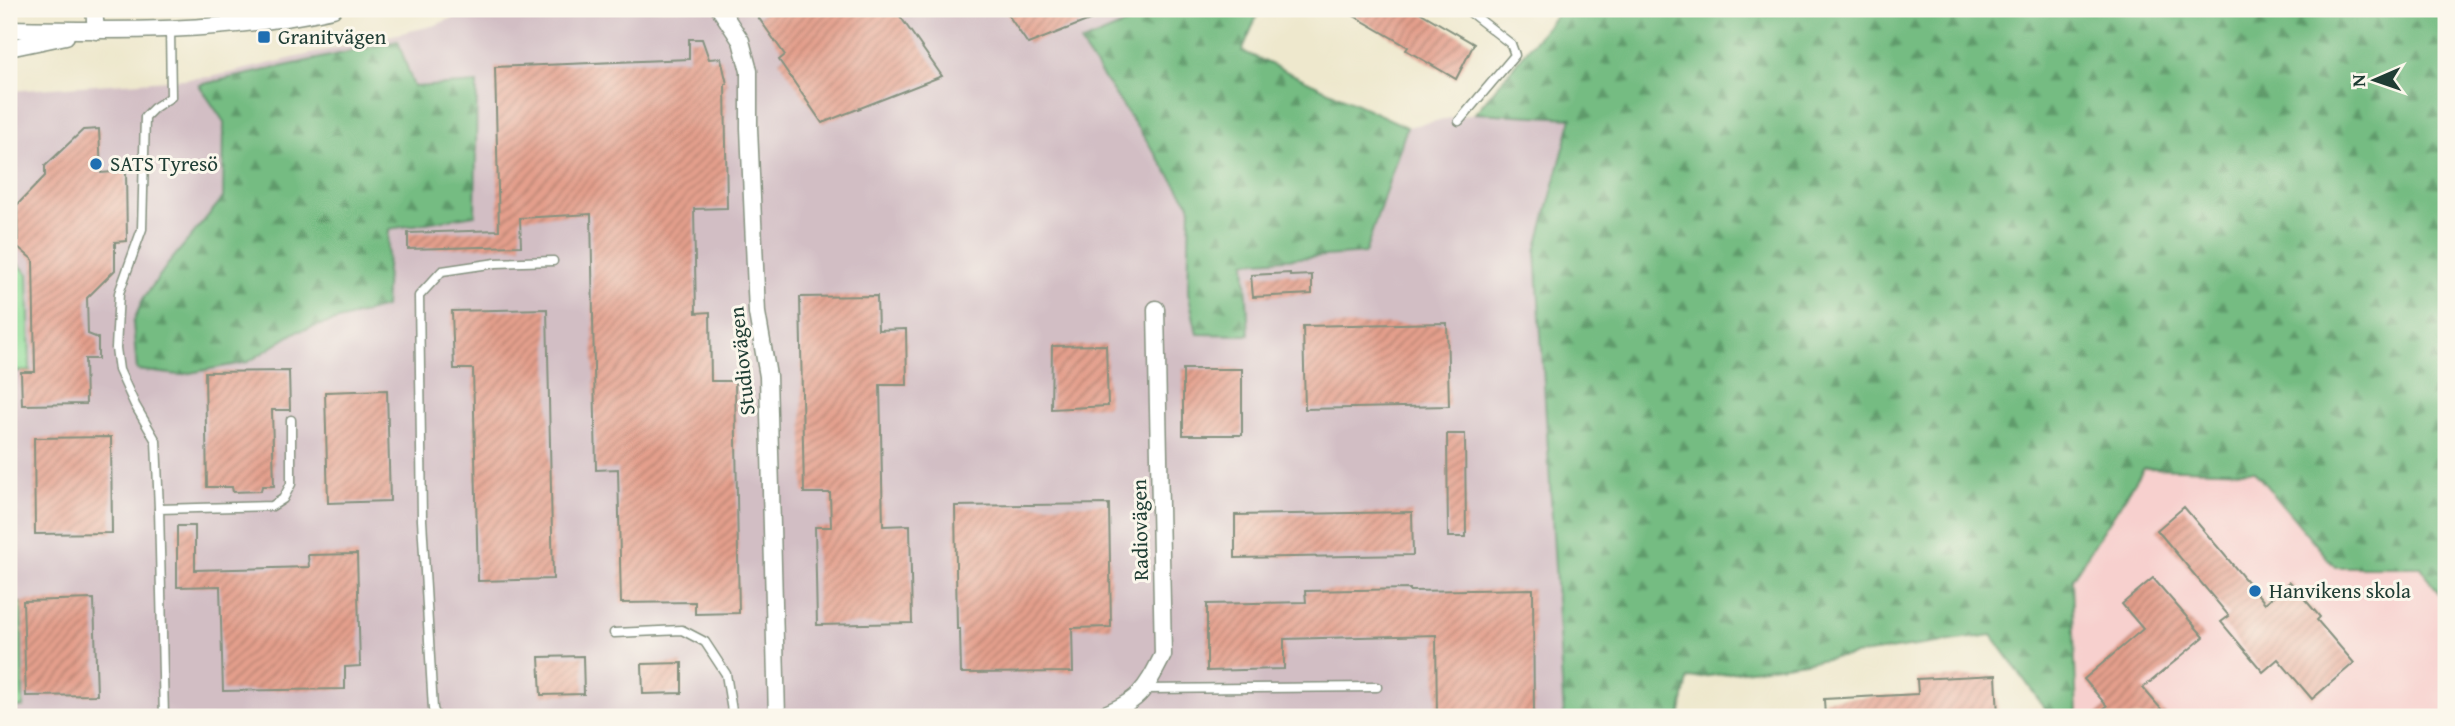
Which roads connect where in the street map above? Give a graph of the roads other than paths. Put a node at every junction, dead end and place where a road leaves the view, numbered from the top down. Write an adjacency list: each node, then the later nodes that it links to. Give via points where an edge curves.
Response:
1 (94, 9): 7 (street)
2 (333, 9): 6 (street, via 282,20)
3 (720, 9): 20 (street, Studiovägen, via 741,41 749,71 757,313 768,376)
4 (1466, 9): 9 (lane, via 1511,44 1515,55)
5 (9, 29): 7 (street)
6 (170, 30): 7 (street); 13 (lane, via 171,97 145,117 142,229 119,293 116,348 119,370 156,441)
7 (96, 31): 8 (street)
8 (9, 48)
9 (1459, 121)
10 (553, 261): 18 (lane, via 496,262 442,271 419,296 422,520)
11 (1156, 309): 16 (street, Radiovägen, via 1163,655)
12 (291, 420): 13 (lane, via 291,484 283,499 272,506)
13 (159, 509): 17 (lane)
14 (614, 633): 19 (lane, via 682,630 705,642 726,674)
15 (1377, 687): 16 (lane)
16 (1146, 689): 21 (street, Radiovägen)
17 (164, 717)
18 (436, 717)
19 (733, 717)
20 (777, 717)
21 (1098, 717)

